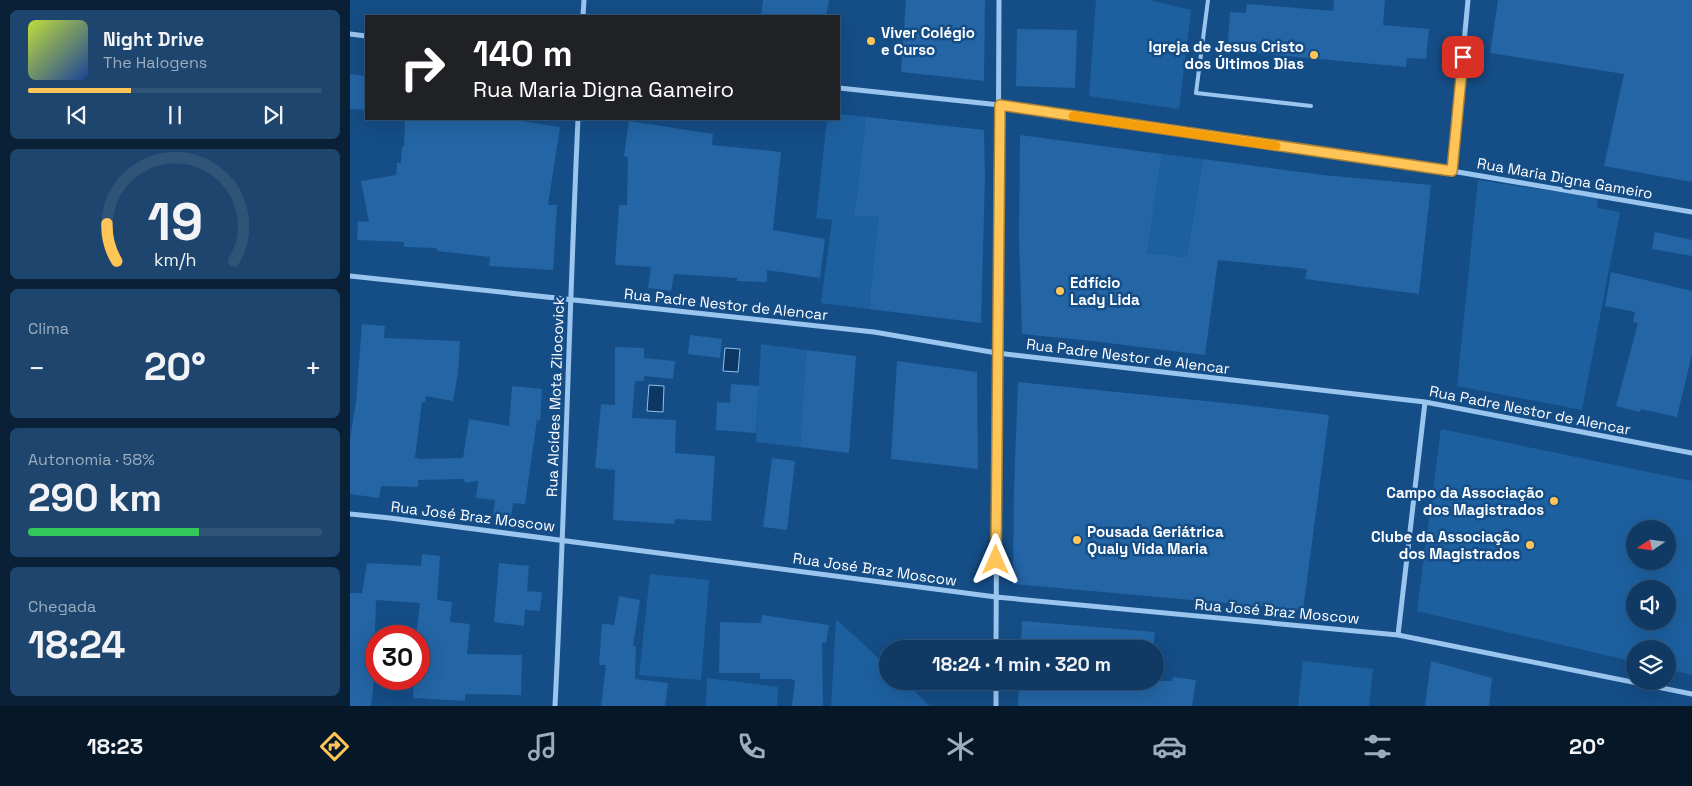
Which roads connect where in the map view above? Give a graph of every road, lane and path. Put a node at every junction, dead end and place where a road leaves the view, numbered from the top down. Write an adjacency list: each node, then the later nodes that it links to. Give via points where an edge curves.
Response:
1 (584, 0): 5 (street)
2 (999, 0): 9 (street)
3 (1208, 0): 10 (lane, via 1196,92)
4 (1468, 0): 12 (street)
5 (583, 15)
6 (350, 34): 7 (street)
7 (365, 36)
8 (840, 88): 9 (street, Rua Maria Digna Gameiro)
9 (1000, 105): 12 (street, Rua Maria Digna Gameiro); 16 (street)
10 (1311, 106)
11 (578, 120): 15 (street, Rua Alcídes Mota Zilocovick)
12 (1452, 171): 13 (street, Rua Maria Digna Gameiro)
13 (1692, 212)
14 (350, 276): 15 (street, Rua Padre Nestor de Alencar)
15 (570, 300): 16 (street, Rua Padre Nestor de Alencar, via 874,332); 20 (street, Rua Alcídes Mota Zilocovick)
16 (998, 353): 17 (street, Rua Padre Nestor de Alencar); 21 (street)
17 (1425, 402): 18 (street, Rua Padre Nestor de Alencar); 22 (street)
18 (1692, 453)
19 (350, 514): 20 (street, Rua José Braz Moscow)
20 (564, 540): 21 (street, Rua José Braz Moscow); 26 (street, Rua Alcídes Mota Zilocovick)
21 (996, 597): 22 (street, Rua José Braz Moscow); 23 (street)
22 (1398, 634): 25 (street, Rua José Braz Moscow)
23 (996, 640)
24 (996, 690): 27 (street)
25 (1692, 694)
26 (555, 706)
27 (996, 706)

